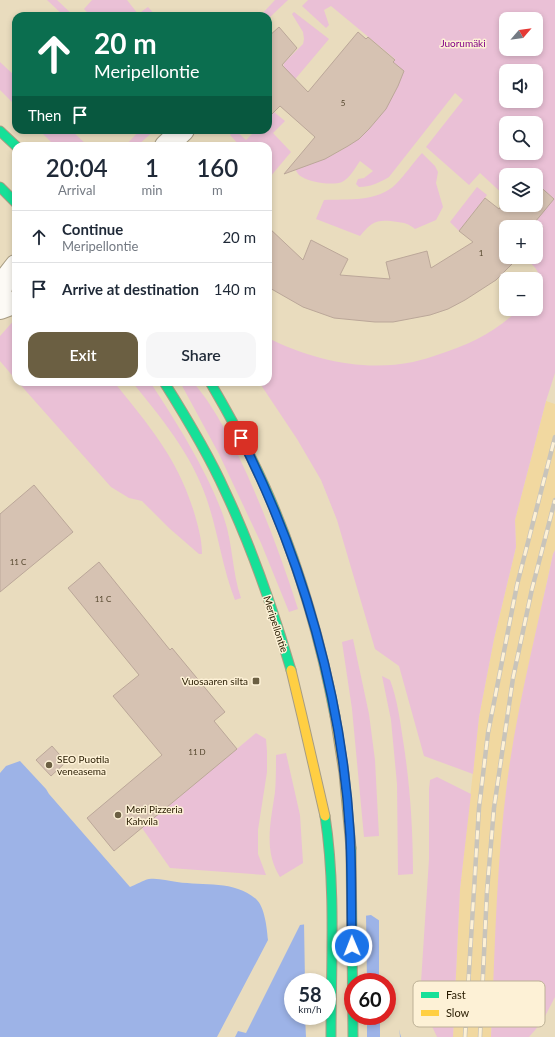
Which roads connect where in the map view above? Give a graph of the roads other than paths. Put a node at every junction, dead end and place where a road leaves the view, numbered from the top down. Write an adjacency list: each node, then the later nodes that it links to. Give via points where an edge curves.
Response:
1 (0, 130): 3 (main road)
2 (180, 134): 4 (street)
3 (12, 142)
4 (170, 142)
5 (0, 187): 6 (main road)
6 (12, 199)
7 (12, 271): 8 (street, via 2,284)
8 (0, 292)
9 (12, 304): 10 (street)
10 (0, 308)
11 (166, 386): 13 (main road, Meripellontie, via 225,490 254,558 280,635 302,713 327,832)
12 (213, 386): 14 (main road, via 259,474 286,537 313,623 340,740 350,834)
13 (331, 1037)
14 (353, 1037)

